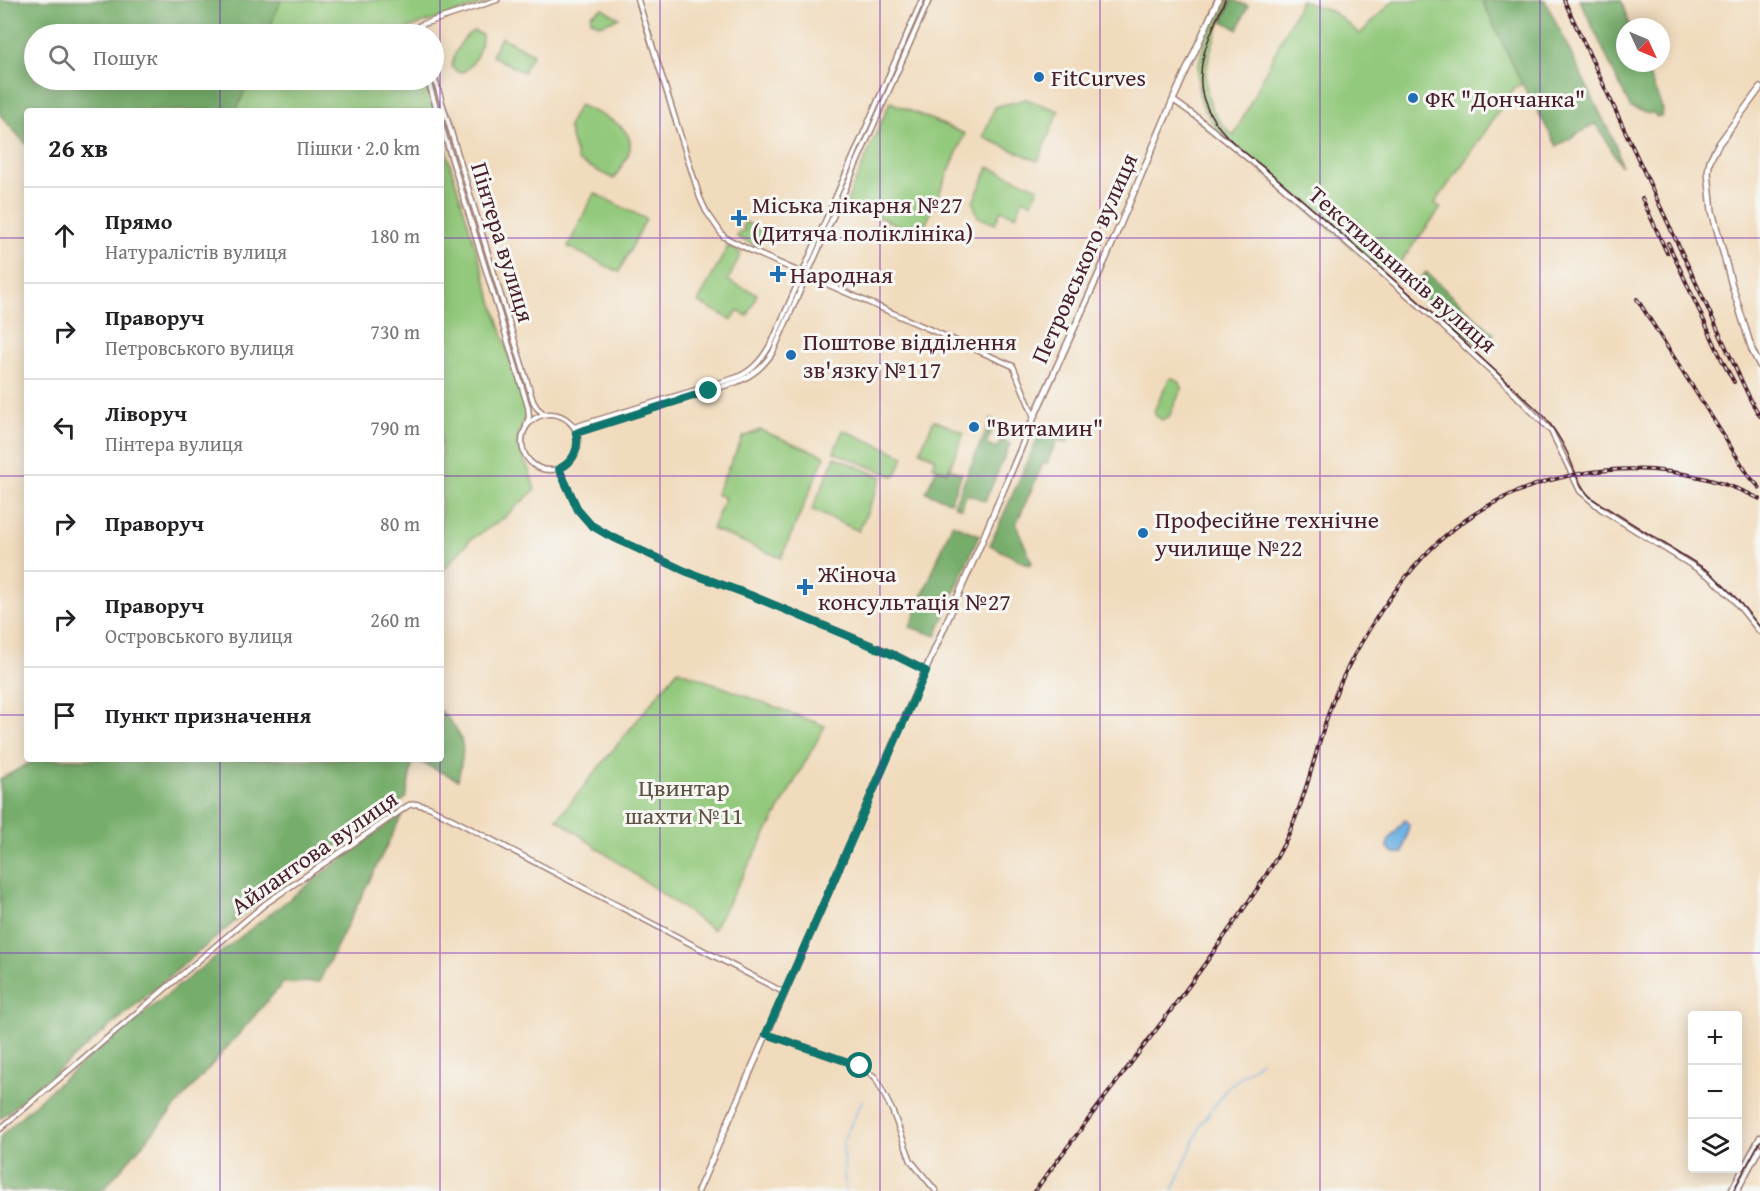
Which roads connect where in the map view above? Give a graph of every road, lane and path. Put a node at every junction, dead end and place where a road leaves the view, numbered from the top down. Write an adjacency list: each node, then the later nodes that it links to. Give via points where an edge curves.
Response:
1 (497, 0): 6 (street)
2 (638, 0): 15 (street, via 700,198 713,223 728,240)
3 (922, 0): 15 (street)
4 (928, 0): 15 (street)
5 (1218, 0): 10 (main road, Петровського вулиця)
6 (423, 24)
7 (1760, 88): 16 (main road, via 1710,160 1708,185 1731,282)
8 (431, 90): 11 (street)
9 (438, 90): 12 (street, Пінтера вулиця)
10 (1173, 99): 21 (main road, Петровського вулиця); 26 (street, Текстильників вулиця, via 1277,182 1503,382 1551,431 1580,491 1601,509 1716,581)
11 (436, 108)
12 (444, 108)
13 (444, 109): 20 (street, Пінтера вулиця, via 533,401)
14 (444, 134): 22 (street, Пінтера вулиця, via 528,407)
15 (804, 274): 17 (street, via 760,361 746,373); 18 (street, via 767,361 751,376); 21 (street, via 1013,366)
16 (1760, 366)
17 (710, 386): 18 (street); 19 (street)
18 (709, 391): 19 (street)
19 (655, 405): 23 (street); 24 (street)
20 (544, 414): 22 (street); 23 (street, via 560,416)
21 (1034, 417): 27 (main road, Петровського вулиця)
22 (526, 426): 25 (street, via 521,444 527,459 543,469)
23 (574, 427): 24 (street)
24 (576, 433): 25 (street, via 575,453)
25 (559, 469): 27 (street, via 578,510 591,525 608,535)
26 (1760, 632)
27 (926, 671): 28 (main road, Петровського вулиця)
28 (785, 993): 29 (main road, Петровського вулиця); 30 (street, Айлантова вулиця, via 429,807 409,805 265,904)
29 (766, 1034): 33 (main road, Петровського вулиця); 34 (street, via 860,1066 875,1077 911,1161)
30 (0, 1129)
31 (1760, 1137): 35 (street)
32 (1760, 1148): 36 (street)
33 (696, 1191)
34 (936, 1191)
35 (1731, 1191)
36 (1737, 1191)

